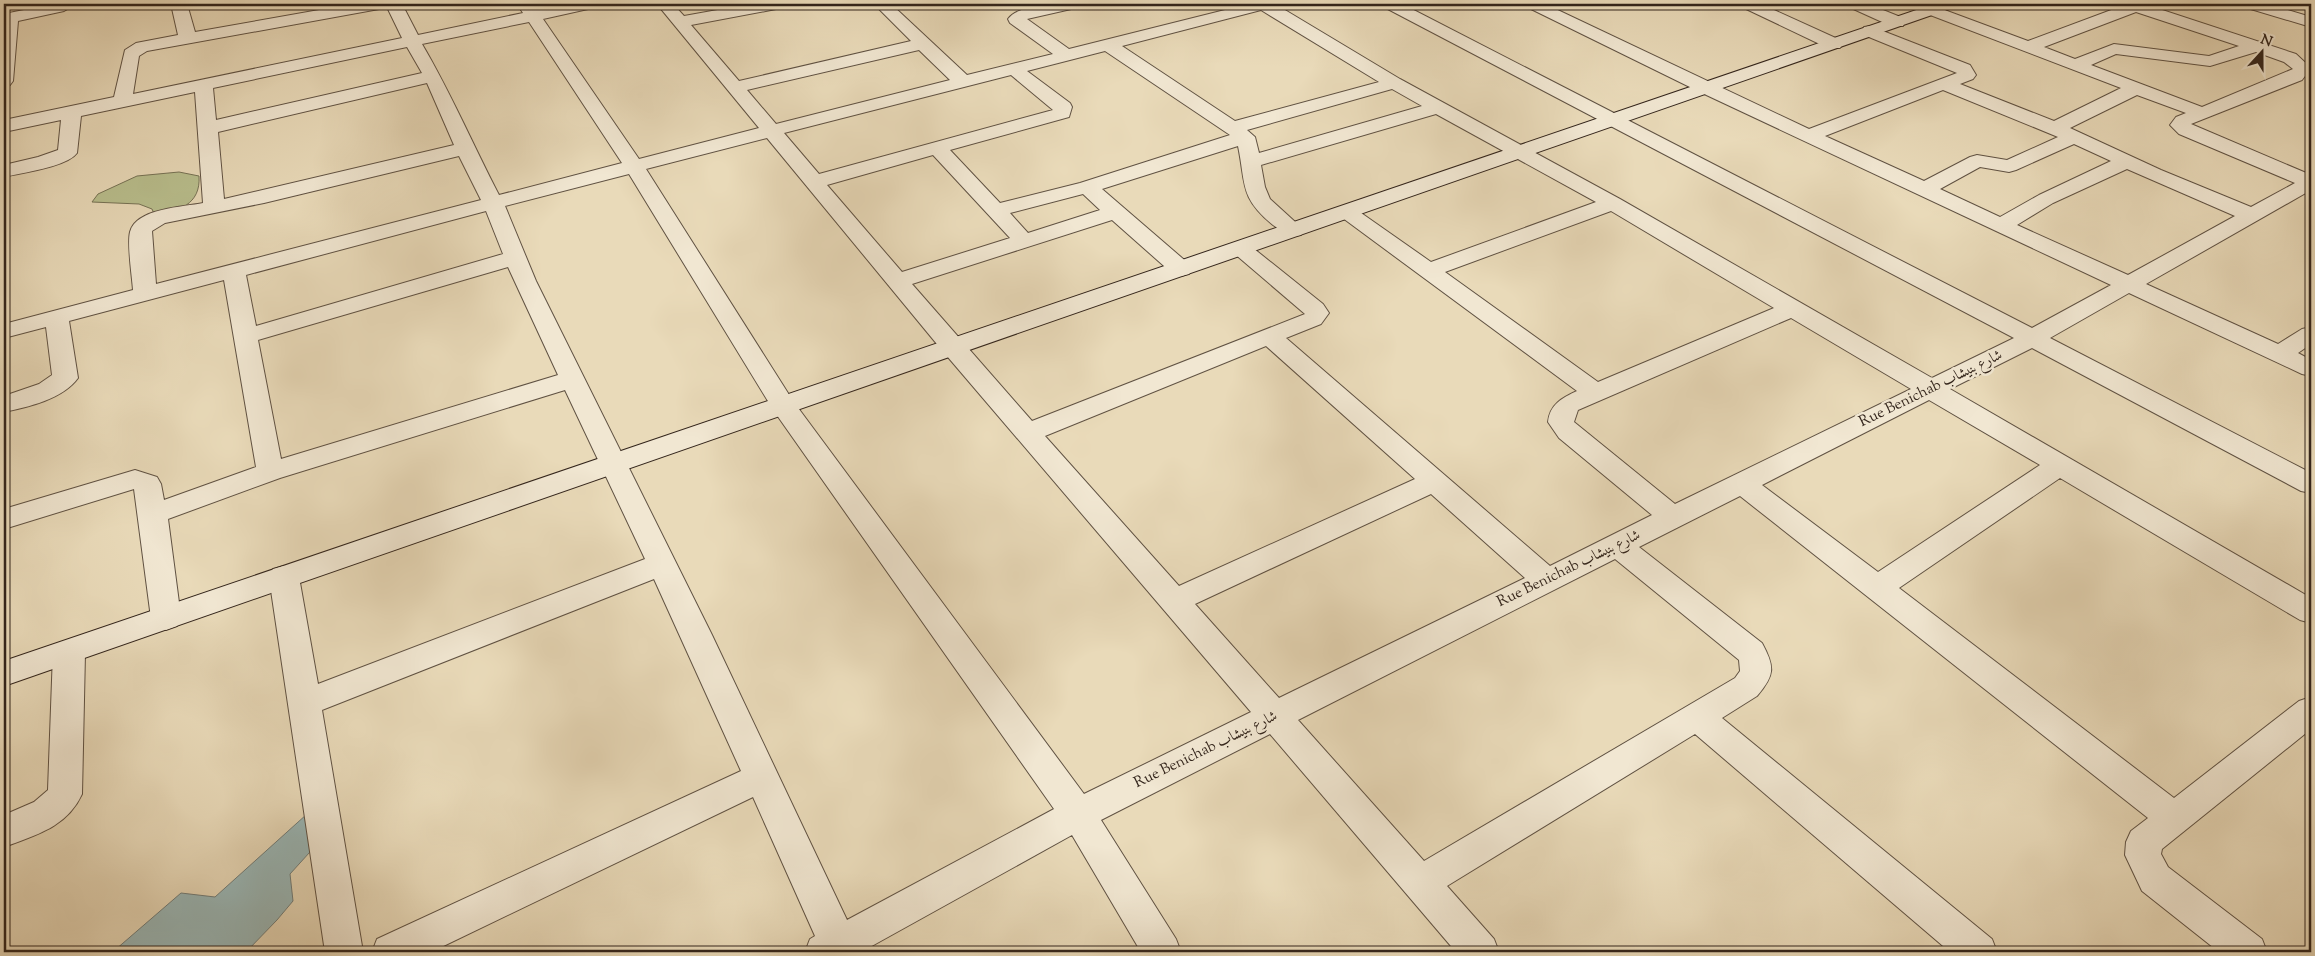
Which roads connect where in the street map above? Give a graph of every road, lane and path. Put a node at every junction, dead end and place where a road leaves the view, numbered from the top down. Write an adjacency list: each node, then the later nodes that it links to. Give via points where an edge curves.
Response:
1 (68, 4): 20 (street)
2 (179, 4): 24 (street)
3 (379, 4): 24 (street)
4 (394, 4): 25 (street)
5 (591, 4): 18 (street)
6 (776, 4): 19 (street)
7 (882, 4): 26 (street)
8 (1264, 4): 27 (street); 38 (street)
9 (1390, 4): 48 (street)
10 (1533, 4): 42 (street)
11 (1748, 4): 28 (street)
12 (1856, 4): 21 (street)
13 (2250, 4): 17 (street)
14 (1061, 5): 31 (street, via 1016,20)
15 (2133, 5): 29 (street); 30 (street)
16 (1940, 7): 21 (street); 29 (street)
17 (2283, 8): 22 (street)
18 (529, 10): 25 (street); 61 (street)
19 (672, 13): 41 (street)
20 (7, 18): 36 (street)
21 (1897, 22): 23 (street)
22 (2311, 22)
23 (1870, 31): 28 (street); 40 (street, via 1966,71 1967,75)
24 (188, 40): 44 (street, via 142,47 131,54)
25 (412, 41): 35 (street); 39 (street)
26 (921, 44): 37 (street); 41 (street)
27 (1108, 44): 31 (street); 53 (street)
28 (1834, 44): 42 (street)
29 (2028, 47): 33 (street)
30 (2255, 47): 32 (street); 33 (street, via 2210,61 2114,49)
31 (1066, 55): 34 (street)
32 (2304, 64): 47 (street, via 2296,76)
33 (2075, 65): 43 (street)
34 (1014, 69): 37 (street); 57 (street, via 1063,107 1062,113)
35 (432, 76): 50 (street); 56 (street)
36 (4, 80)
37 (963, 82): 52 (street)
38 (1394, 83): 45 (street); 53 (street)
39 (204, 84): 44 (street); 50 (street)
40 (1944, 84): 51 (street); 54 (street)
41 (736, 87): 52 (street)
42 (1706, 88): 48 (street); 54 (street)
43 (2136, 88): 47 (street); 51 (street)
44 (123, 101): 46 (street)
45 (1439, 107): 58 (street); 59 (street)
46 (72, 111): 49 (street); 62 (street, via 67,153)
47 (2202, 113): 64 (street, via 2182,121 2180,125)
48 (1618, 119): 58 (street); 92 (street)
49 (4, 126)
50 (208, 128): 70 (street)
51 (2055, 128): 55 (street)
52 (772, 130): 61 (street); 63 (street)
53 (1239, 133): 59 (street); 65 (street)
54 (1810, 136): 66 (street)
55 (2074, 137): 60 (street); 66 (street, via 2009,166 1977,161)
56 (466, 148): 68 (street); 70 (street)
57 (938, 148): 63 (street); 71 (street)
58 (1522, 152): 69 (street); 73 (street)
59 (1252, 161): 76 (street, via 1255,189 1260,201)
60 (2128, 161): 74 (street); 75 (street)
61 (634, 166): 68 (street); 100 (street)
62 (4, 171)
63 (814, 182): 83 (street)
64 (2311, 182): 67 (street, Rue Benichab شارع بنيشاب)
65 (1086, 187): 71 (street); 72 (street)
66 (1925, 189): 75 (street)
67 (2298, 201): 74 (street, Rue Benichab شارع بنيشاب)
68 (493, 203): 79 (street); 81 (street)
69 (1613, 203): 82 (street); 86 (street)
70 (214, 207): 85 (street, via 156,218 143,226)
71 (996, 210): 77 (street)
72 (1115, 212): 77 (street); 80 (street)
73 (1347, 212): 76 (street); 82 (street)
74 (2252, 215): 84 (street, Rue Benichab شارع بنيشاب)
75 (2003, 224): 84 (street)
76 (1293, 230): 78 (street)
77 (1024, 241): 83 (street)
78 (1240, 249): 80 (street); 91 (street, via 1317,313 1313,319)
79 (515, 258): 90 (street); 96 (street)
80 (1181, 269): 93 (street)
81 (234, 271): 85 (street); 90 (street)
82 (1428, 271): 98 (street)
83 (898, 281): 93 (street)
84 (2130, 284): 92 (street, Rue Benichab شارع بنيشاب); 94 (street)
85 (145, 294): 87 (street)
86 (1794, 308): 97 (street); 98 (street)
87 (57, 317): 88 (street); 99 (street, via 65,378 48,390)
88 (4, 331)
89 (2311, 334): 94 (street)
90 (246, 336): 104 (street)
91 (1270, 337): 101 (street); 105 (street)
92 (2032, 339): 97 (street, Rue Benichab شارع بنيشاب); 107 (street)
93 (953, 347): 100 (street); 101 (street)
94 (2280, 354): 95 (street)
95 (2311, 369)
96 (573, 379): 102 (street); 104 (street)
97 (1932, 388): 103 (street); 106 (street, Rue Benichab شارع بنيشاب)
98 (1595, 392): 109 (street, via 1569,404 1562,413 1561,422 1568,432)
99 (4, 404)
100 (783, 405): 102 (street); 126 (street)
101 (1027, 432): 116 (street)
102 (614, 462): 112 (street); 113 (street)
103 (2060, 464): 115 (street); 117 (street)
104 (270, 472): 108 (street)
105 (1434, 480): 114 (street); 116 (street)
106 (1742, 483): 109 (street, Rue Benichab شارع بنيشاب); 115 (street)
107 (2311, 484)
108 (152, 514): 110 (street, via 147,484 135,479); 118 (street)
109 (1673, 517): 111 (street, Rue Benichab شارع بنيشاب)
110 (4, 519)
111 (1617, 545): 114 (street, Rue Benichab شارع بنيشاب); 123 (street, via 1751,652 1758,664 1758,673 1746,687)
112 (662, 564): 121 (street); 125 (street)
113 (284, 577): 118 (street); 121 (street)
114 (1547, 580): 124 (street, Rue Benichab شارع بنيشاب)
115 (1877, 588): 127 (street)
116 (1173, 601): 124 (street)
117 (2311, 612)
118 (166, 618): 119 (street)
119 (69, 653): 120 (street); 128 (street, via 65,794 51,810)
120 (4, 674)
121 (304, 703): 131 (street, via 322,799)
122 (2311, 710): 127 (street)
123 (1697, 716): 129 (street); 135 (street)
124 (1274, 717): 126 (street, Rue Benichab شارع بنيشاب); 129 (street)
125 (762, 777): 130 (street); 132 (street)
126 (1078, 814): 130 (street, Rue Benichab شارع بنيشاب); 133 (street)
127 (2174, 818): 136 (street, via 2144,842 2143,855 2148,867 2155,879)
128 (4, 831)
129 (1420, 883): 134 (street)
130 (835, 950)
131 (344, 952)
132 (391, 952)
133 (1162, 952)
134 (1480, 952)
135 (1978, 952)
136 (2248, 952)

